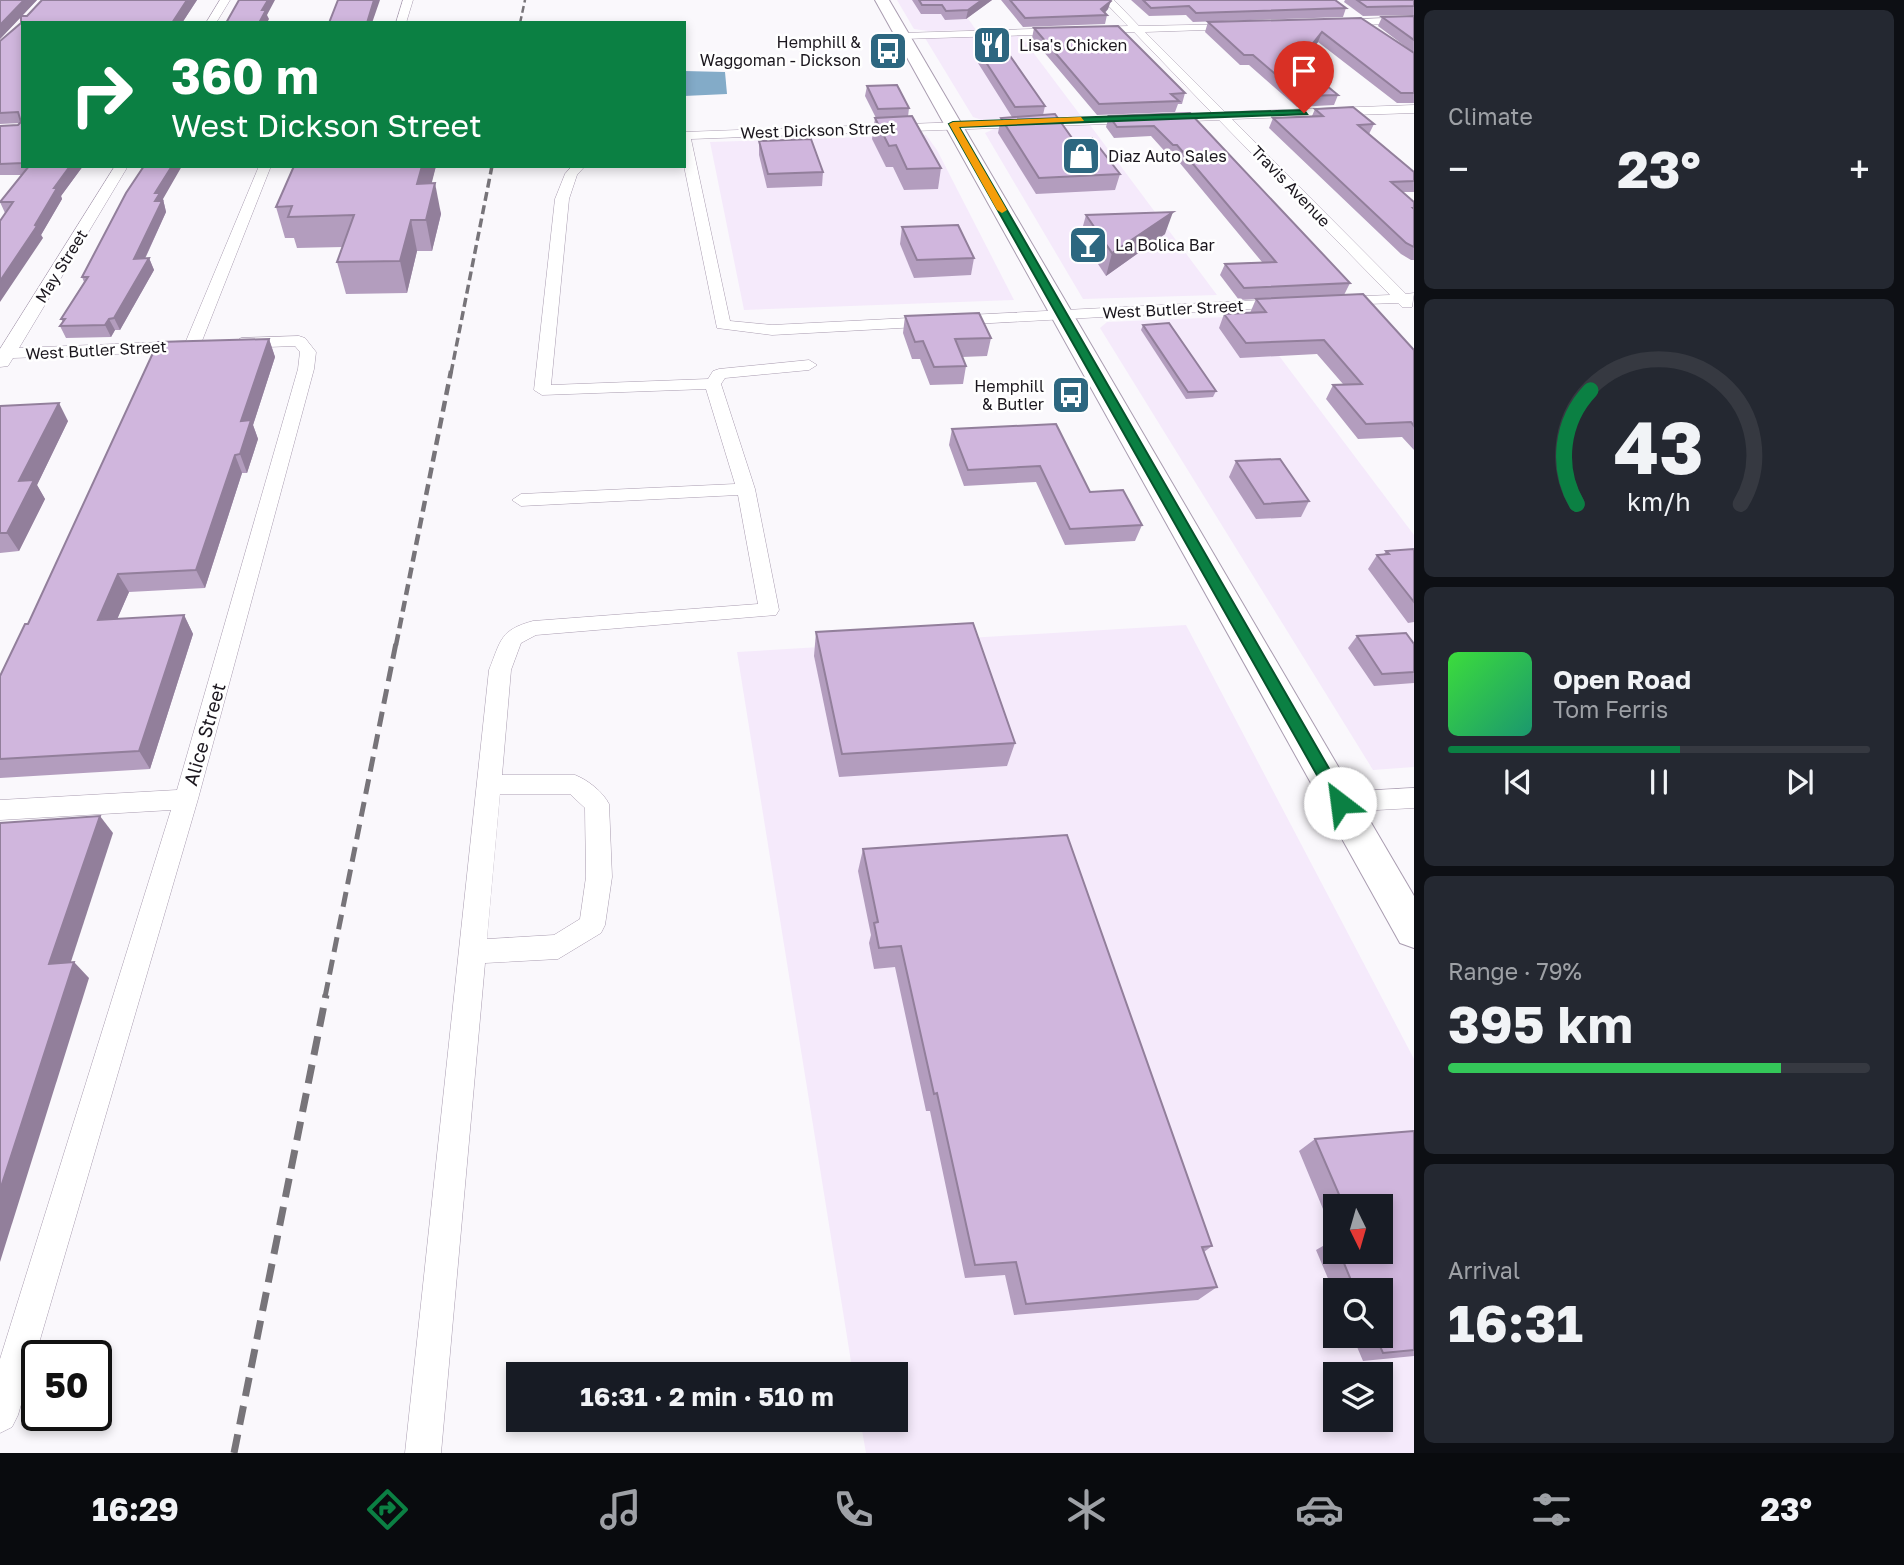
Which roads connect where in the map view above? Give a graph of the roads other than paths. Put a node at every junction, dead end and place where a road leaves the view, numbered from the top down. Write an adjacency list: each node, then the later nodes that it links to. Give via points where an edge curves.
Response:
1 (225, 0): 7 (street)
2 (408, 0): 8 (street)
3 (882, 0): 13 (main road)
4 (1108, 0): 12 (street, Travis Avenue)
5 (1340, 7): 9 (street)
6 (1414, 20): 9 (street)
7 (212, 21)
8 (402, 21)
9 (1360, 22): 10 (street); 14 (street)
10 (1318, 23)
11 (1248, 25): 12 (street)
12 (1136, 29): 13 (street); 16 (street, Travis Avenue)
13 (902, 36): 17 (main road)
14 (1382, 37)
15 (1414, 109): 16 (street, West Dickson Street)
16 (1221, 115): 17 (street, West Dickson Street); 23 (street, Travis Avenue)
17 (953, 124): 18 (street, West Dickson Street); 27 (main road)
18 (686, 136)
19 (686, 146): 27 (street, West Butler Street, via 723,325 772,330)
20 (121, 168): 29 (street, May Street)
21 (264, 168): 28 (street)
22 (577, 168): 31 (street, via 562,199 542,390)
23 (1408, 298): 24 (street); 26 (street, Travis Avenue)
24 (1321, 302)
25 (1295, 304): 27 (street, West Butler Street)
26 (1414, 312)
27 (1062, 314): 37 (main road)
28 (192, 346): 29 (street, West Butler Street); 36 (street, Alice Street, via 299,341 308,352)
29 (2, 358)
30 (809, 365): 31 (street, via 719,374)
31 (713, 384): 32 (street)
32 (746, 489): 33 (street); 34 (street, via 769,610 533,628 512,638 500,670)
33 (521, 500)
34 (488, 784): 40 (street); 40 (street, via 575,785 597,804 599,877 592,925 558,947)
35 (1414, 798): 37 (street)
36 (186, 799): 38 (street); 41 (street, Alice Street)
37 (1340, 803): 39 (main road)
38 (0, 810)
39 (1414, 931)
40 (472, 952): 42 (street)
41 (0, 1415)
42 (423, 1453)

